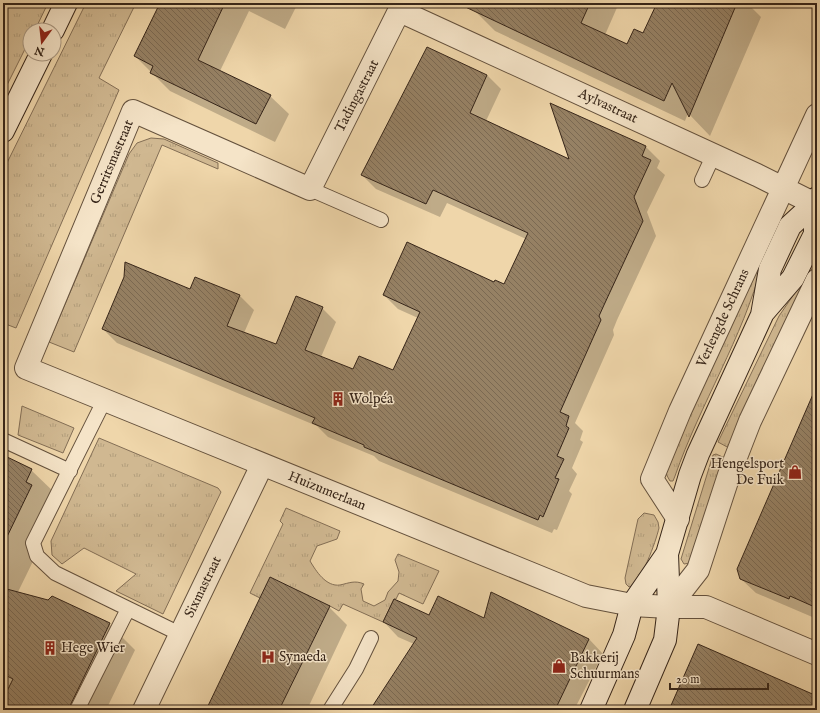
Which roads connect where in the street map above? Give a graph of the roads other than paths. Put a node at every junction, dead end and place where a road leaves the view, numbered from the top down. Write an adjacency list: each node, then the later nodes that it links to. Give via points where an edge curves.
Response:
1 (66, 3): 3 (street)
2 (402, 7): 7 (street, Aylvastraat); 9 (street, Tadingastraat)
3 (57, 22)
4 (37, 62): 6 (street)
5 (817, 115): 10 (street, Verlengde Schrans)
6 (3, 130)
7 (714, 154): 8 (lane); 10 (street, Aylvastraat)
8 (702, 180)
9 (310, 189): 12 (lane); 14 (street, Gerritsmastraat, via 133,111)
10 (783, 189): 11 (street, Aylvastraat); 19 (street, Verlengde Schrans, via 680,411 652,479)
11 (816, 202): 19 (street, via 815,234 793,278 762,315 707,430 690,475)
12 (381, 220)
13 (817, 280): 22 (street, via 748,428 729,475 698,570)
14 (26, 368): 15 (street, Huizumerlaan)
15 (105, 400): 17 (street, Huizumerlaan); 18 (lane)
16 (3, 440): 18 (lane)
17 (262, 465): 21 (street, Huizumerlaan, via 586,596); 24 (street, Sixmastraat)
18 (70, 471): 23 (lane, via 33,543 37,556 55,573)
19 (678, 519): 20 (street)
20 (667, 554): 21 (street); 22 (street)
21 (632, 605): 22 (street, Huizumerlaan); 30 (street, via 624,635)
22 (669, 607): 26 (street, Huizumerlaan, via 706,607); 31 (street, via 665,640)
23 (128, 609): 24 (lane); 27 (lane)
24 (180, 634): 28 (street, Sixmastraat)
25 (370, 638): 29 (lane, via 356,669)
26 (817, 654)
27 (77, 710)
28 (144, 710)
29 (330, 710)
30 (591, 710)
31 (635, 710)

